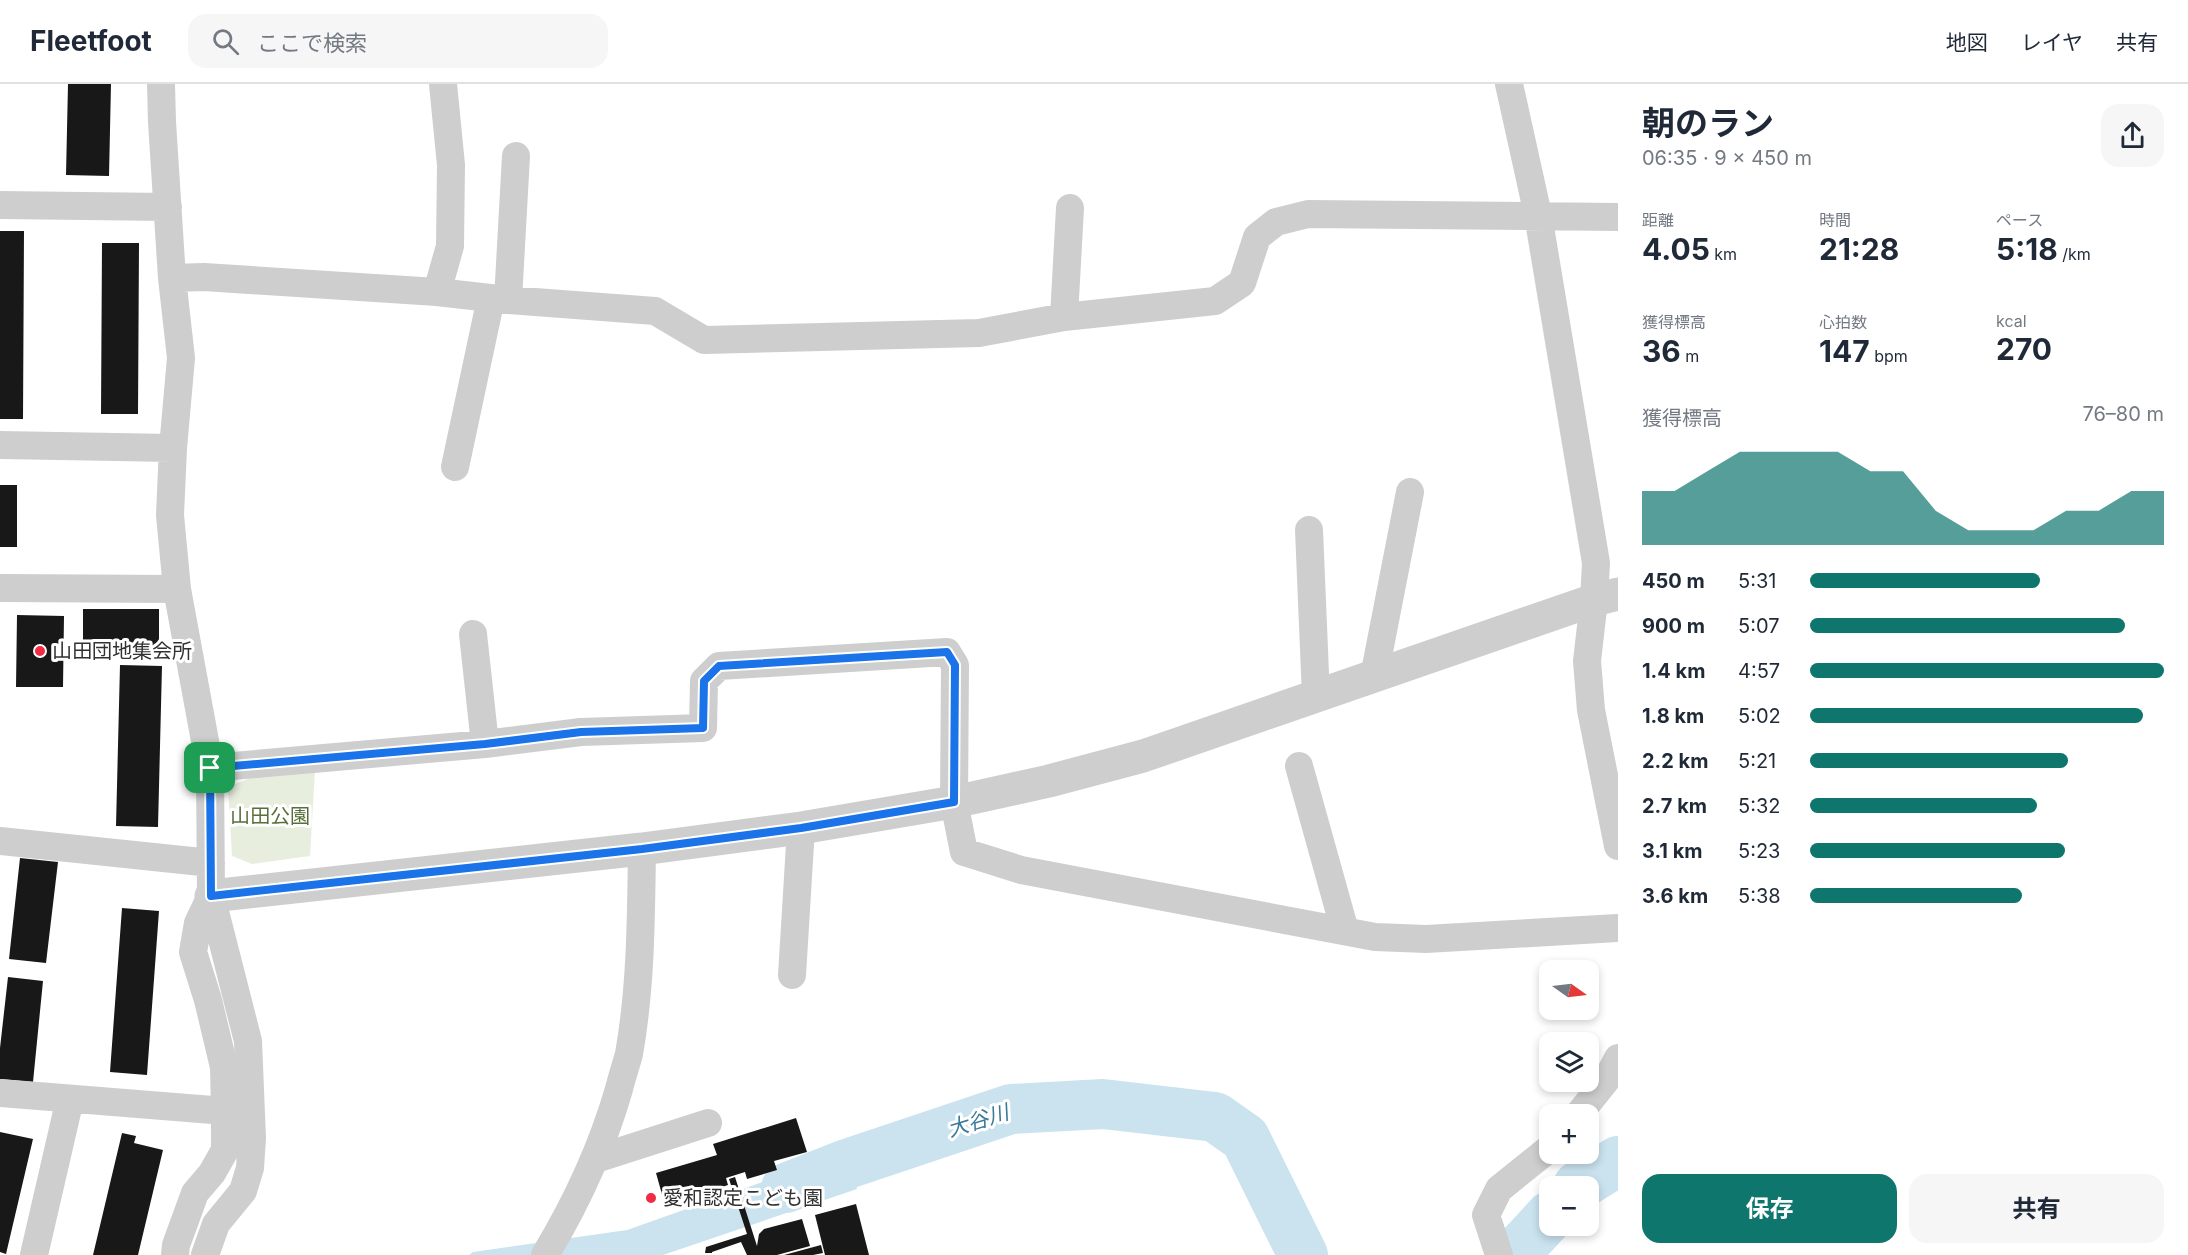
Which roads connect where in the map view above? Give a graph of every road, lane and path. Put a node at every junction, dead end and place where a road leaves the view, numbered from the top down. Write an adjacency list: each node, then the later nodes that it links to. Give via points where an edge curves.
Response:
1 (161, 84): 6 (street)
2 (443, 84): 11 (street, via 451,165 450,246)
3 (1509, 84): 8 (street)
4 (516, 156): 12 (street)
5 (0, 205): 6 (street)
6 (168, 207): 10 (street)
7 (1070, 208): 13 (street)
8 (1538, 215): 9 (street); 13 (street, via 1308,214 1276,222 1257,237 1242,283 1215,302); 21 (street, via 1596,563)
9 (1618, 217)
10 (172, 278): 11 (street); 15 (street, via 181,358)
11 (436, 292): 12 (street)
12 (499, 299): 13 (street, via 655,311 704,340 979,333); 16 (street)
13 (1064, 317)
14 (0, 445): 15 (street)
15 (172, 448): 20 (street, via 170,515)
16 (455, 467)
17 (1410, 492): 23 (street)
18 (1309, 530): 24 (street)
19 (0, 588): 20 (street)
20 (177, 589): 27 (street)
21 (1606, 597): 23 (street); 31 (street, via 1587,661 1591,710)
22 (473, 634): 25 (street)
23 (1374, 677): 24 (street)
24 (1317, 697): 28 (street, via 1143,756)
25 (485, 744): 27 (street); 28 (street, via 581,732 703,728 704,681 719,666 947,652 955,665)
26 (1299, 766): 36 (street)
27 (210, 768): 33 (street)
28 (954, 802): 29 (street); 36 (street, via 964,852 1021,870)
29 (801, 828): 32 (street); 37 (street)
30 (0, 841): 33 (street)
31 (1618, 846)
32 (642, 849): 34 (street); 45 (street, via 641,952 628,1054)
33 (211, 863): 34 (street)
34 (211, 896): 42 (street, via 198,923 193,952 224,1067); 50 (street, via 248,1041 252,1138 250,1168 243,1191 216,1224)
35 (1618, 928): 36 (street, via 1426,939 1375,937)
36 (1345, 931)
37 (792, 975)
38 (1618, 1058): 41 (street)
39 (0, 1093): 40 (street)
40 (70, 1099): 42 (street); 48 (street)
41 (1587, 1104)
42 (225, 1111): 49 (street, via 225,1150 195,1193)
43 (708, 1123): 45 (street)
44 (1539, 1157): 47 (street, via 1499,1189 1486,1215)
45 (596, 1159): 46 (street)
46 (552, 1244)
47 (1496, 1247)
48 (34, 1255)
49 (174, 1255)
50 (205, 1255)

